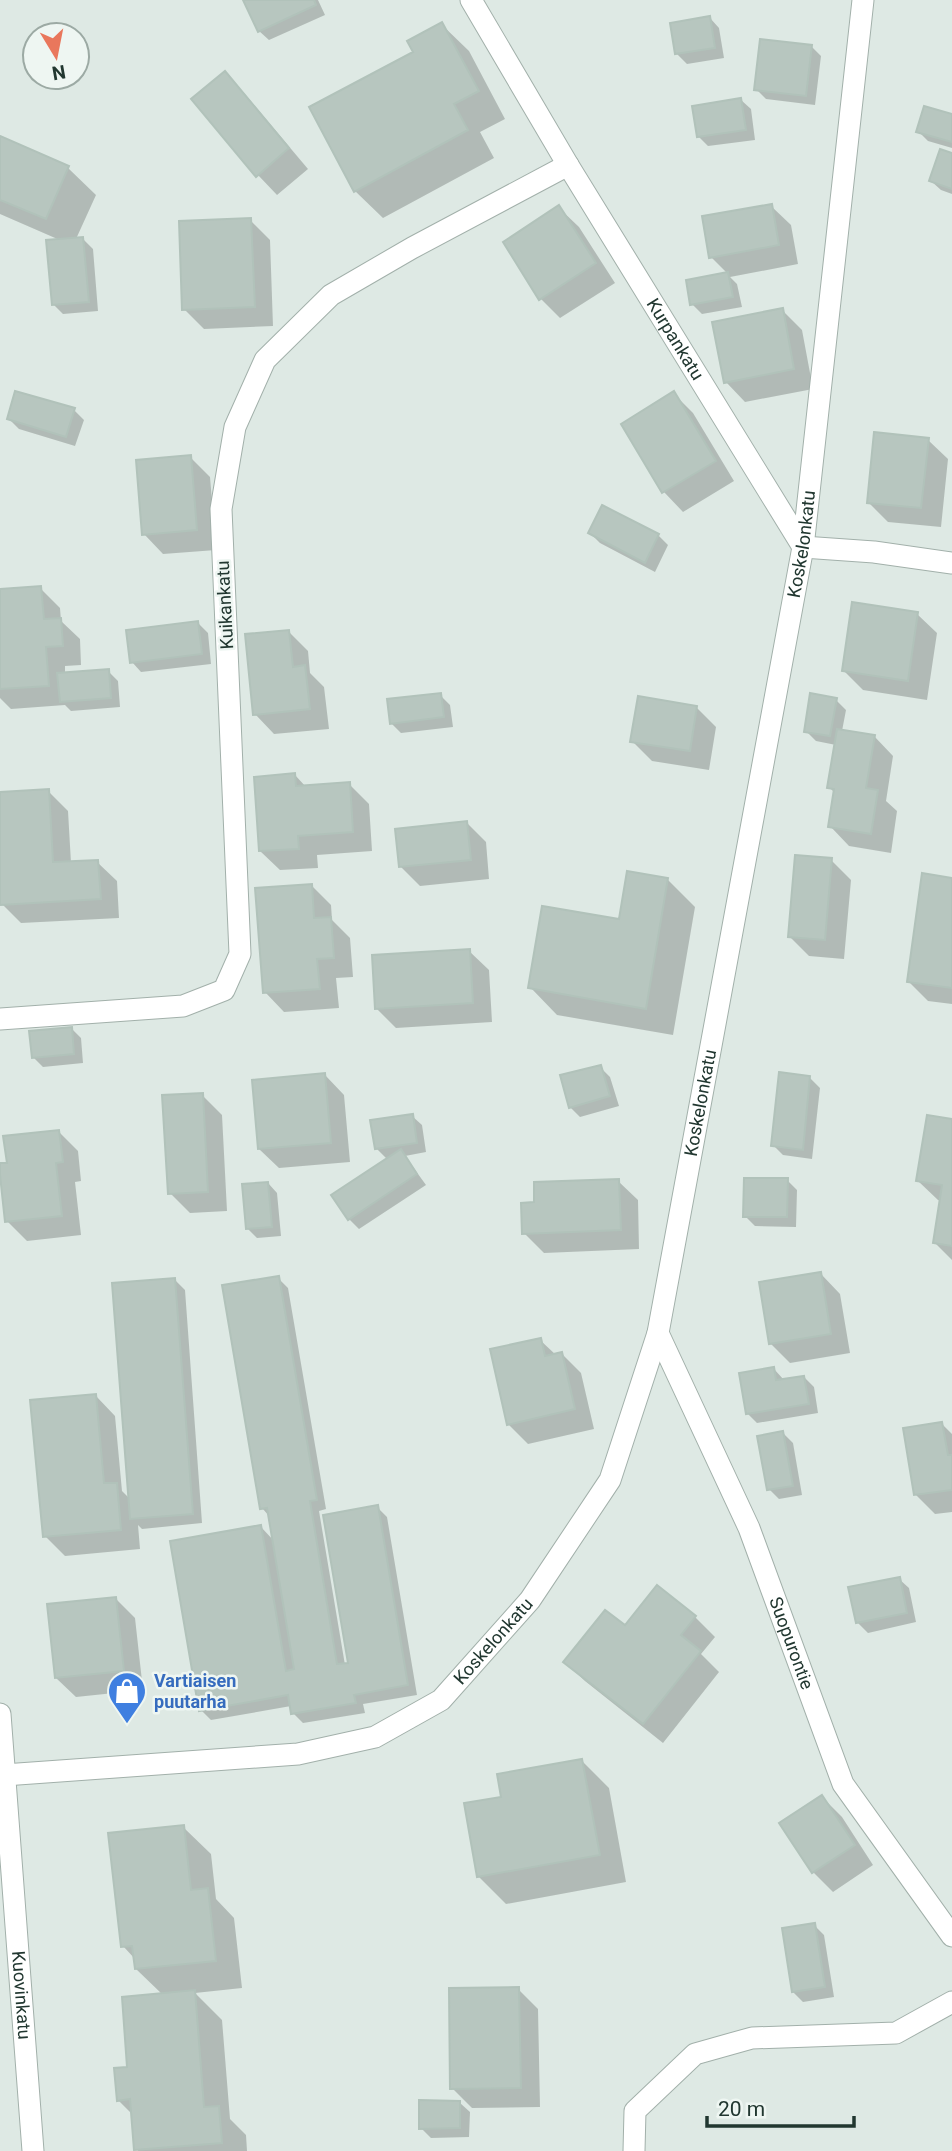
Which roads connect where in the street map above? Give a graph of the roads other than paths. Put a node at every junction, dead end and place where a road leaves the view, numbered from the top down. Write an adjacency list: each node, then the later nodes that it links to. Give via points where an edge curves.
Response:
1 (471, 0): 3 (street, Kurpankatu)
2 (863, 0): 4 (street, Koskelonkatu)
3 (568, 165): 4 (street, Kurpankatu); 6 (street, Kuikankatu, via 331,295 265,360 235,426 221,509 240,954 224,990 183,1006)
4 (803, 547): 5 (street); 7 (street, Koskelonkatu)
5 (952, 563)
6 (0, 1019)
7 (658, 1333): 9 (street, Koskelonkatu, via 610,1480 530,1600 441,1700 375,1737 298,1754); 10 (street, Suopurontie, via 749,1528 843,1784)
8 (0, 1714): 9 (street, Kuovinkatu)
9 (4, 1774): 12 (street, Kuovinkatu)
10 (952, 1936)
11 (952, 2002): 13 (street, via 896,2033 752,2038 695,2054 635,2111)
12 (33, 2151)
13 (634, 2151)

